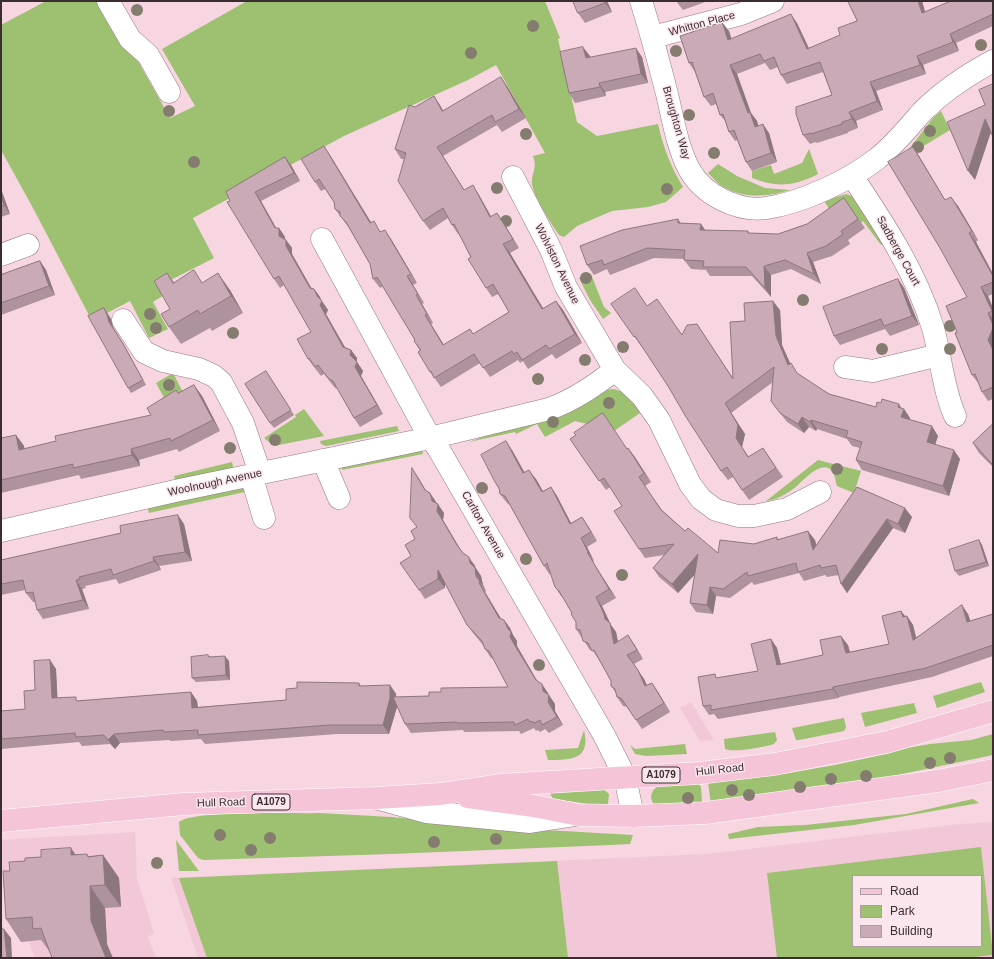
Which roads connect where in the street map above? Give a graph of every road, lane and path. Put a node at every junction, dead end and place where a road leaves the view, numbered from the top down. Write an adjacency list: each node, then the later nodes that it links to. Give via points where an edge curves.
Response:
1 (108, 1): 6 (street, via 130,39 148,55)
2 (641, 1): 4 (street, Broughton Way)
3 (773, 1): 4 (street, Whitton Place, via 741,14)
4 (653, 37): 7 (street, Broughton Way, via 681,149 690,170 701,185 713,195 741,206 765,208 786,204)
5 (993, 61): 7 (street, Broughton Way, via 971,72 946,90 898,141)
6 (169, 92)
7 (852, 176): 13 (street, Sadberge Court, via 913,276 933,328)
8 (513, 177): 15 (street, Wolviston Avenue, via 551,250 566,287)
9 (322, 239): 17 (street, Carlton Avenue)
10 (28, 245): 11 (street)
11 (1, 255)
12 (123, 320): 19 (street, via 144,352 163,361 199,369 221,382 243,423)
13 (939, 355): 14 (street, via 873,371); 16 (street, Sadberge Court, via 950,403)
14 (845, 367)
15 (615, 370): 17 (street, via 566,403); 20 (street, Wolviston Avenue, via 642,396 659,420 690,484 701,500 716,510 738,516 772,513 787,509)
16 (956, 416)
17 (430, 438): 18 (street, Woolnough Avenue); 26 (street, Carlton Avenue, via 592,714)
18 (323, 460): 19 (street, Woolnough Avenue); 21 (street)
19 (255, 474): 22 (street); 23 (street, Woolnough Avenue)
20 (820, 492)
21 (339, 498)
22 (264, 518)
23 (1, 531)
24 (993, 711): 26 (main road, Hull Road / A1079, via 887,742 775,764 700,773)
25 (993, 770): 30 (main road, Hull Road / A1079, via 938,782 713,812)
26 (625, 777): 27 (main road, Hull Road / A1079, via 500,785); 30 (street, Carlton Avenue)
27 (441, 794): 28 (main road, Hull Road / A1079); 29 (main road, Hull Road / A1079, via 534,806)
28 (376, 798): 29 (street, via 426,812 530,822); 31 (main road, Hull Road / A1079, via 184,804)
29 (579, 815): 30 (main road, Hull Road / A1079)
30 (633, 816)
31 (1, 821)

